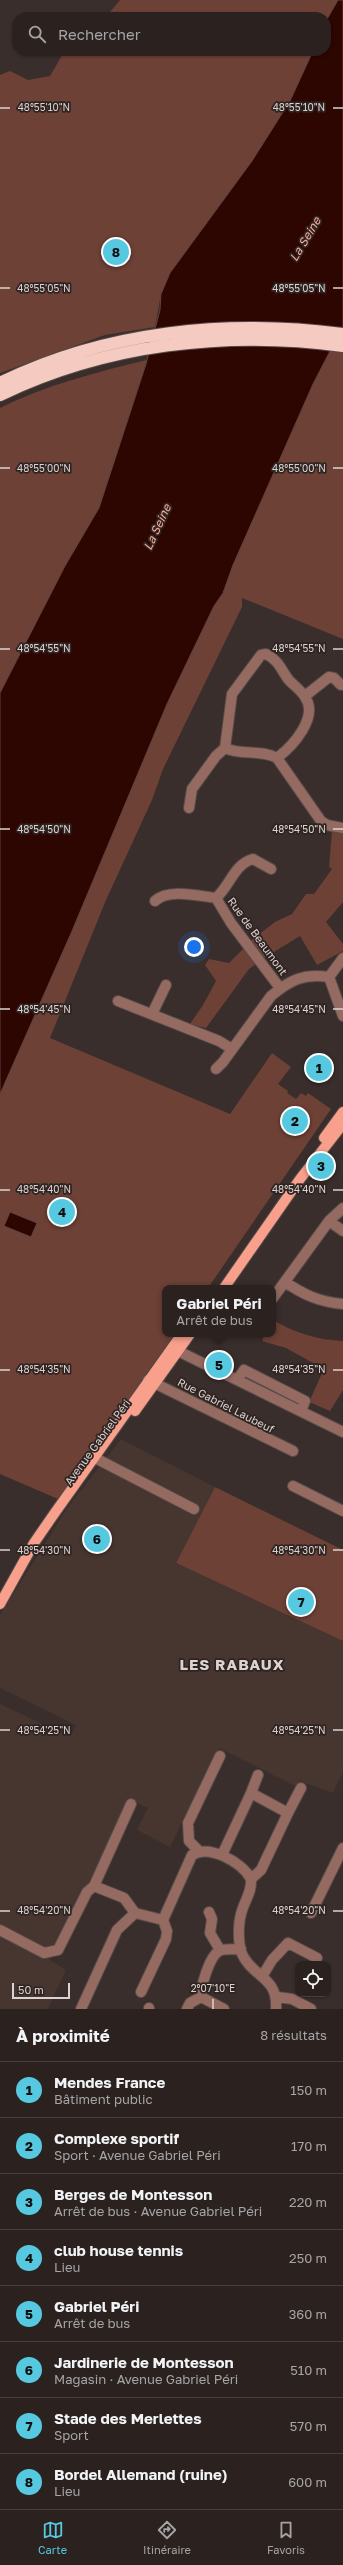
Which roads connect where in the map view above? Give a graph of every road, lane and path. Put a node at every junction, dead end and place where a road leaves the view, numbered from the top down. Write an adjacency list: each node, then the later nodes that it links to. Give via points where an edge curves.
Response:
1 (343, 334): 3 (highway, via 284,328 234,328 142,338 64,358)
2 (343, 346): 4 (highway, via 259,339 164,345 71,368)
3 (0, 383)
4 (0, 396)
5 (341, 685): 6 (street, via 329,677)
6 (305, 696): 7 (street, via 297,690 272,657 261,655 232,694); 8 (street, via 310,711 309,719 285,753)
7 (225, 748): 8 (street, via 232,751 270,754); 9 (street, via 192,789)
8 (277, 758): 10 (street, via 321,821)
9 (189, 808)
10 (343, 828)
11 (271, 869): 12 (street, Rue de Beaumont, via 253,859 247,861 241,865)
12 (216, 898): 13 (street, Rue de Beaumont, via 173,894); 17 (street, Rue de Beaumont, via 231,923)
13 (155, 901)
14 (343, 958): 15 (street)
15 (329, 977): 17 (street, via 312,974); 20 (street)
16 (166, 985): 19 (street)
17 (280, 988): 21 (street, via 271,996)
18 (118, 1001): 19 (street)
19 (152, 1014): 21 (street)
20 (343, 1016)
21 (232, 1049): 22 (street)
22 (216, 1069)
23 (343, 1112): 25 (main road, via 310,1158)
24 (343, 1124): 25 (main road)
25 (300, 1179): 29 (main road)
26 (343, 1208): 27 (street)
27 (329, 1221): 28 (street); 30 (street)
28 (343, 1231)
29 (241, 1260): 31 (main road); 32 (main road)
30 (285, 1282): 33 (street); 34 (street, via 314,1299)
31 (219, 1285)
32 (226, 1285)
33 (276, 1294)
34 (343, 1304)
35 (181, 1337): 38 (main road, Avenue Gabriel Péri)
36 (184, 1337): 38 (main road)
37 (187, 1337): 38 (main road, Avenue Gabriel Péri)
38 (175, 1349): 39 (street); 40 (main road, Avenue Gabriel Péri)
39 (237, 1380): 41 (street); 41 (street, via 244,1370 305,1401)
40 (154, 1382): 43 (street, Rue Gabriel Laubeuf); 44 (main road, Avenue Gabriel Péri); 48 (main road, Avenue Gabriel Péri, via 54,1514)
41 (301, 1411): 42 (street)
42 (343, 1432)
43 (293, 1451)
44 (99, 1460): 46 (street); 48 (main road, Avenue Gabriel Péri)
45 (293, 1486): 47 (street)
46 (194, 1509)
47 (343, 1511)
48 (23, 1565): 49 (main road, Avenue Gabriel Péri)
49 (0, 1604)
50 (220, 1756): 57 (street, via 188,1823 189,1841)
51 (258, 1775): 53 (street)
52 (302, 1788): 55 (street)
53 (251, 1793): 55 (street); 58 (street)
54 (131, 1804): 61 (street)
55 (288, 1812): 60 (street, via 261,1870)
56 (343, 1848): 59 (street)
57 (199, 1851): 58 (street, via 208,1850); 65 (street, via 192,1855 187,1864)
58 (222, 1855): 60 (street)
59 (339, 1868): 64 (street)
60 (251, 1879): 67 (street, via 250,1893 241,1914)
61 (94, 1886): 63 (street, via 124,1898); 66 (street, via 87,1892 58,1950 44,1953)
62 (209, 1912): 68 (street, via 212,1919 210,1934)
63 (135, 1913): 65 (street); 74 (street, via 117,1930)
64 (310, 1913)
65 (163, 1920): 71 (street, via 167,1931 166,1940)
66 (0, 1930)
67 (240, 1949): 68 (street); 70 (street, via 249,1965)
68 (220, 1950): 72 (street, via 202,1984)
69 (317, 1958): 70 (street, via 288,1943 272,1960)
70 (263, 1975): 73 (street, via 276,1991)
71 (141, 1992)
72 (201, 1997): 75 (street, via 190,2003); 76 (street)
73 (277, 1997): 77 (street); 78 (street, via 292,1999)
74 (81, 2009)
75 (187, 2009)
76 (224, 2009)
77 (276, 2009)
78 (311, 2009)

